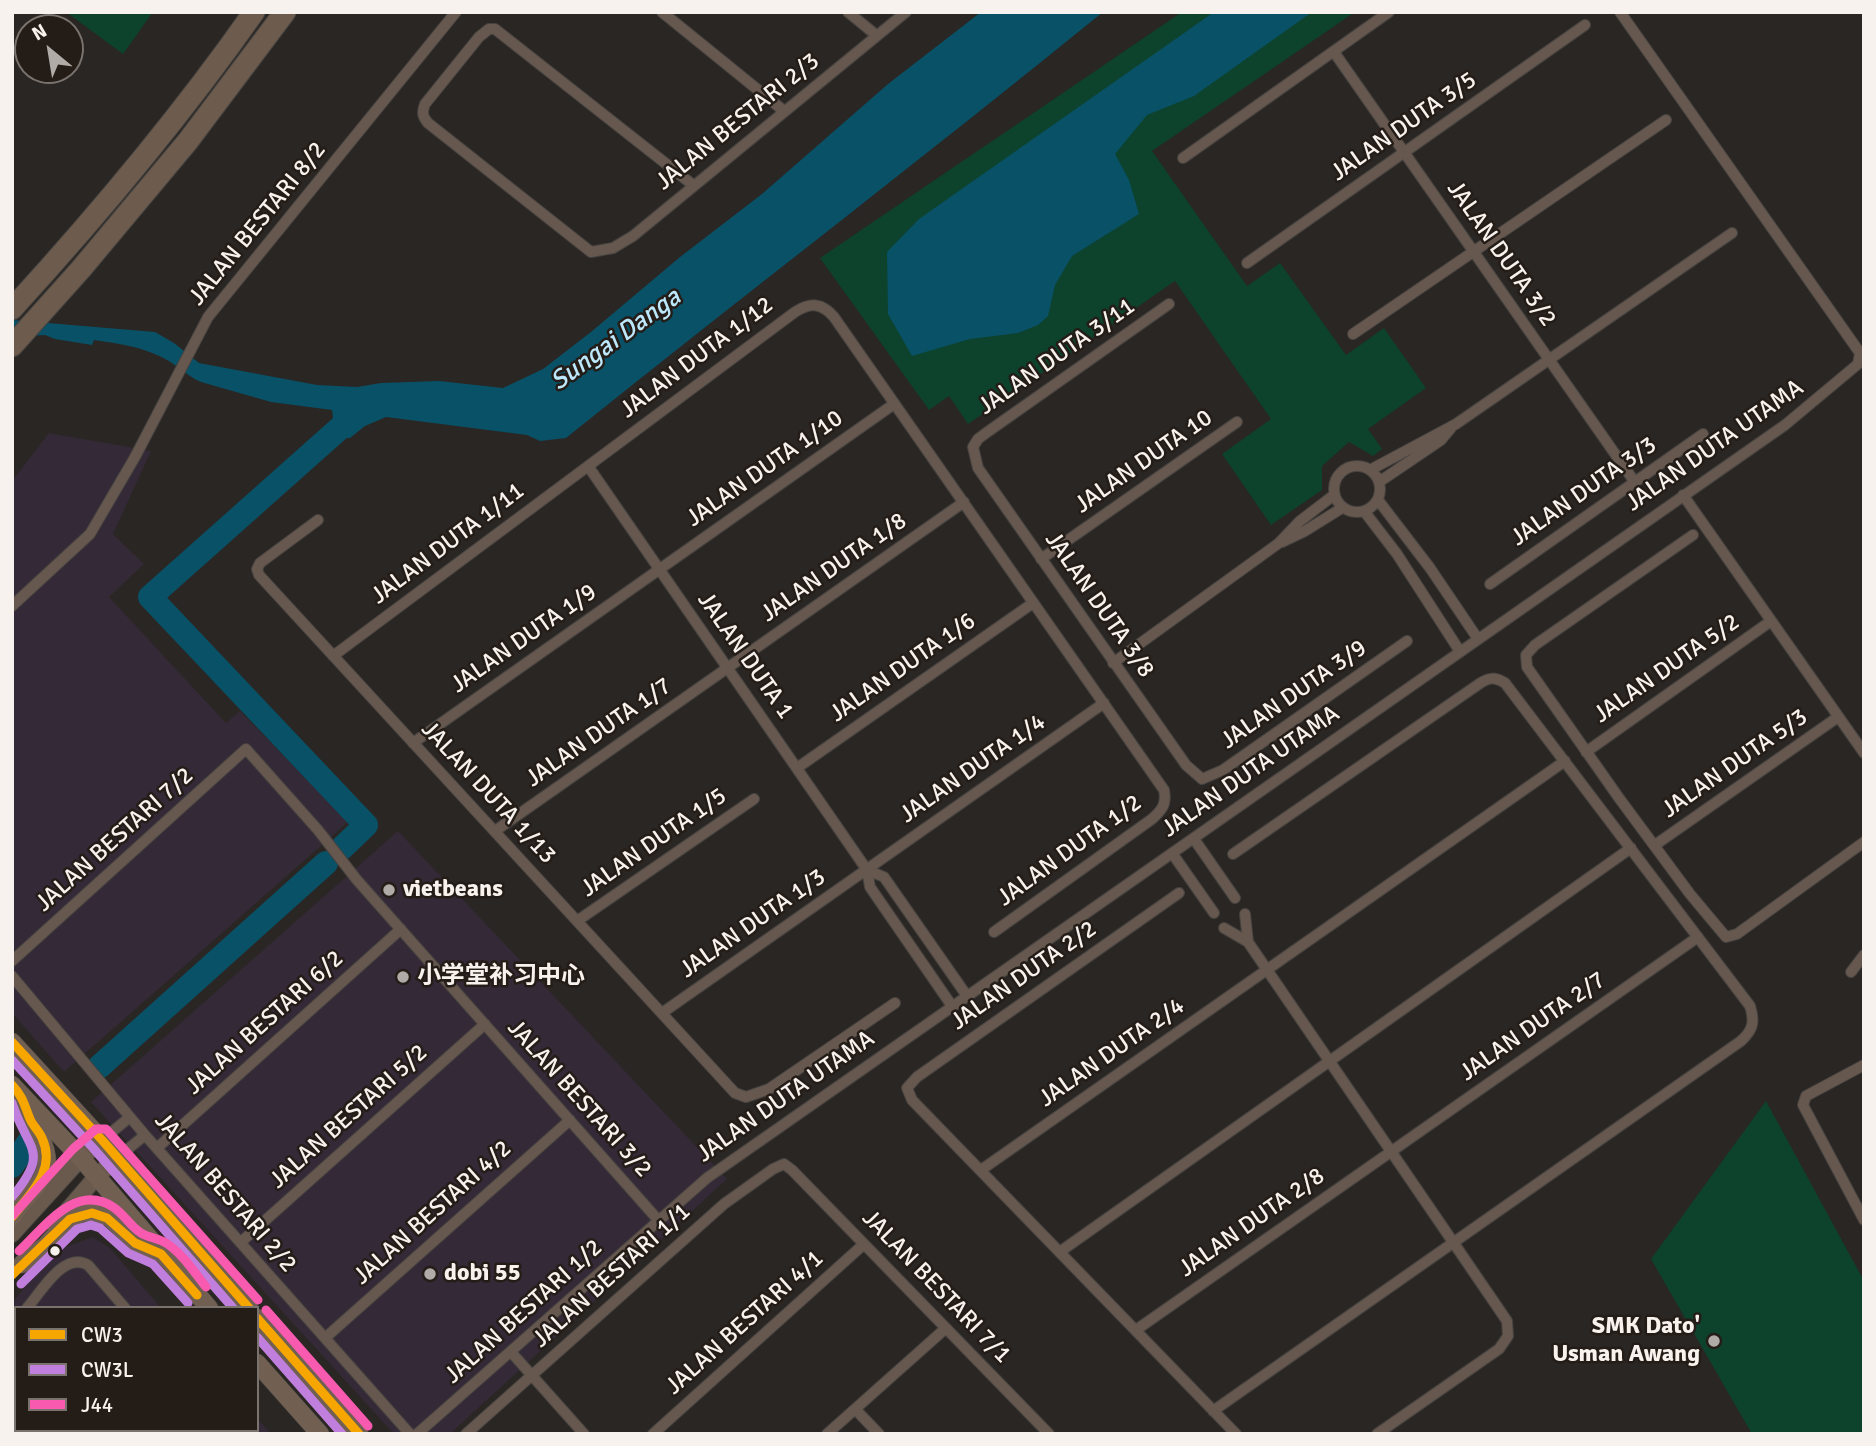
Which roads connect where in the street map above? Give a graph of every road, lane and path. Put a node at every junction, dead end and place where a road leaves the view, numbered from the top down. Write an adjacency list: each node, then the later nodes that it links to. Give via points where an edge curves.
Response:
1 (254, 12): 21 (highway, via 165,129)
2 (285, 12): 23 (highway, via 188,141)
3 (456, 12): 48 (street, JALAN BESTARI 8/2, via 208,317 90,534)
4 (662, 12): 12 (street)
5 (848, 12): 10 (street)
6 (906, 12): 10 (street, JALAN BESTARI 2/3)
7 (1390, 12): 11 (street)
8 (1620, 12): 25 (street)
9 (1585, 25): 14 (street, JALAN DUTA 3/5)
10 (876, 35): 12 (street, JALAN BESTARI 2/3)
11 (1334, 51): 14 (street, JALAN DUTA 3/2); 15 (street)
12 (784, 111): 16 (street, JALAN BESTARI 2/3)
13 (1666, 120): 18 (street)
14 (1404, 152): 18 (street, JALAN DUTA 3/2); 19 (street, JALAN DUTA 3/5)
15 (1183, 158)
16 (693, 185): 16 (street, JALAN BESTARI 2/3, via 502,33 489,29 425,104 423,116 591,252 613,248 633,236)
17 (1732, 233): 24 (street)
18 (1474, 251): 22 (street); 24 (street, JALAN DUTA 3/2)
19 (1247, 263)
20 (1169, 304): 30 (street, JALAN DUTA 3/11, via 986,433)
21 (12, 309)
22 (1353, 334)
23 (12, 346)
24 (1549, 359): 28 (street); 33 (street, JALAN DUTA 3/2)
25 (1860, 361): 36 (street, JALAN DUTA UTAMA, via 1785,425)
26 (894, 404): 31 (street, JALAN DUTA 1/12, via 834,317 816,304 805,305); 38 (street); 45 (street, JALAN DUTA 1/10)
27 (1237, 422): 44 (street, JALAN DUTA 10)
28 (1456, 424): 32 (street); 34 (street, via 1441,440)
29 (1703, 434): 33 (street, JALAN DUTA 3/3)
30 (973, 447): 44 (street, JALAN DUTA 3/8, via 978,468)
31 (588, 466): 45 (street, JALAN DUTA 1); 53 (street, JALAN DUTA 1/11)
32 (1370, 470): 34 (street); 35 (street, via 1347,468 1336,479)
33 (1634, 481): 46 (street, JALAN DUTA 3/3)
34 (1379, 482): 37 (street)
35 (1334, 495): 39 (street); 43 (street)
36 (1683, 495): 49 (street); 50 (street, JALAN DUTA UTAMA)
37 (1378, 499): 40 (street); 50 (street)
38 (964, 502): 47 (street); 55 (street, JALAN DUTA 1/8)
39 (1342, 508): 40 (street); 43 (street)
40 (1364, 511): 52 (street)
41 (318, 520): 53 (street, JALAN DUTA 1/13, via 257,569)
42 (1693, 535): 60 (street, via 1526,655 1527,667)
43 (1279, 543): 54 (street)
44 (1041, 559): 54 (street, JALAN DUTA 3/8)
45 (659, 569): 55 (street, JALAN DUTA 1); 58 (street, JALAN DUTA 1/9)
46 (1490, 584)
47 (1033, 603): 56 (street); 63 (street, JALAN DUTA 1/6)
48 (12, 606)
49 (1771, 621): 57 (street); 60 (street, JALAN DUTA 5/2)
50 (1478, 639): 52 (street, JALAN DUTA UTAMA)
51 (1407, 641): 64 (street, JALAN DUTA 3/9, via 1223,770)
52 (1459, 650): 67 (street, JALAN DUTA UTAMA)
53 (333, 656): 58 (street, JALAN DUTA 1/13)
54 (1113, 663): 64 (street, JALAN DUTA 3/8, via 1186,765)
55 (728, 668): 63 (street, JALAN DUTA 1); 66 (street, JALAN DUTA 1/7)
56 (1104, 703): 73 (street, JALAN DUTA 1/4); 81 (street, JALAN DUTA 1/2, via 1167,800 1152,819)
57 (1838, 717): 61 (street); 69 (street, JALAN DUTA 5/3)
58 (414, 743): 66 (street, JALAN DUTA 1/13)
59 (246, 749): 80 (street, JALAN BESTARI 3/2); 85 (street, JALAN BESTARI 7/2)
60 (1587, 752): 69 (street)
61 (1864, 753)
62 (1565, 761): 70 (street); 72 (street, via 1505,683 1486,679); 86 (street, JALAN DUTA 2/4)
63 (797, 768): 73 (street, JALAN DUTA 1)
64 (1202, 779)
65 (754, 799): 78 (street, JALAN DUTA 1/5)
66 (495, 831): 78 (street, JALAN DUTA 1/13)
67 (1194, 839): 71 (street, JALAN DUTA UTAMA); 75 (street)
68 (1864, 842): 69 (street, via 1731,937 1722,934)
69 (1655, 845)
70 (1632, 848): 82 (street); 95 (street)
71 (1172, 853): 76 (street); 89 (street, JALAN DUTA UTAMA)
72 (1233, 854)
73 (867, 870): 89 (street, JALAN DUTA 1, via 884,877); 91 (street, JALAN DUTA 1, via 870,887); 92 (street, JALAN DUTA 1/3)
74 (1179, 893): 107 (street, JALAN DUTA 2/2, via 907,1088 912,1100)
75 (1235, 898)
76 (1214, 913)
77 (1245, 915): 83 (street)
78 (577, 921): 92 (street, JALAN DUTA 1/13)
79 (1224, 928): 83 (street)
80 (401, 929): 93 (street, JALAN BESTARI 3/2); 102 (street, JALAN BESTARI 6/2)
81 (994, 932)
82 (1698, 937): 103 (street, JALAN DUTA 2/7); 114 (street, via 1750,1006 1753,1025 1749,1034)
83 (1248, 942): 86 (street)
84 (1864, 955): 87 (street)
85 (12, 961)
86 (1267, 970): 95 (street); 107 (street, JALAN DUTA 2/4)
87 (1851, 972)
88 (12, 976): 98 (street, JALAN BESTARI 2/2)
89 (967, 996): 91 (street, JALAN DUTA UTAMA)
90 (895, 1003): 92 (street, JALAN DUTA 1/13, via 769,1089 746,1097 735,1093)
91 (952, 1006): 111 (street, JALAN DUTA UTAMA, via 707,1178)
92 (662, 1013)
93 (485, 1024): 99 (street, JALAN BESTARI 3/2); 113 (street, JALAN BESTARI 5/2)
94 (12, 1042): 101 (main road)
95 (1330, 1062): 103 (street); 116 (street)
96 (1864, 1065): 109 (street, via 1803,1100)
97 (18, 1091): 104 (main road); 110 (main road, via 43,1139 47,1160 38,1185)
98 (130, 1117): 100 (street, JALAN BESTARI 2/2); 101 (street)
99 (570, 1120): 111 (street, JALAN BESTARI 3/2); 126 (street, JALAN BESTARI 4/2)
100 (145, 1135): 102 (street, JALAN BESTARI 2/2); 105 (street)
101 (102, 1140): 104 (main road); 105 (main road)
102 (157, 1148): 113 (street, JALAN BESTARI 2/2)
103 (1391, 1151): 114 (street); 125 (street, JALAN DUTA 2/8)
104 (81, 1158): 108 (main road); 112 (main road)
105 (117, 1158): 108 (main road); 122 (main road)
106 (792, 1170): 115 (street, JALAN BESTARI 7/1); 129 (street, JALAN BESTARI 1/1, via 784,1164 778,1166 724,1203)
107 (981, 1170): 116 (street)
108 (97, 1176): 117 (main road); 118 (main road)
109 (1862, 1214)
110 (12, 1217)
111 (659, 1221): 127 (street, JALAN BESTARI 1/2)
112 (12, 1234)
113 (241, 1242): 126 (street, JALAN BESTARI 2/2)
114 (1454, 1242): 131 (street); 143 (street, via 1507,1321 1508,1336 1499,1349)
115 (864, 1244): 124 (street, JALAN BESTARI 7/1); 138 (street, JALAN BESTARI 4/1)
116 (1061, 1251): 125 (street)
117 (159, 1252): 118 (main road, via 137,1244 110,1218 81,1213); 121 (main road)
118 (17, 1269)
119 (29, 1306): 120 (street, via 66,1264 80,1261)
120 (123, 1306)
121 (207, 1306)
122 (247, 1306)
123 (259, 1320): 133 (main road)
124 (946, 1328): 130 (street); 141 (street, JALAN BESTARI 7/1)
125 (1136, 1330): 131 (street)
126 (325, 1338): 134 (street, JALAN BESTARI 2/2)
127 (511, 1352): 129 (street); 135 (street, JALAN BESTARI 1/2)
128 (259, 1365): 132 (main road)
129 (531, 1375): 136 (street, JALAN BESTARI 1/1); 137 (street)
130 (855, 1409): 139 (street); 140 (street)
131 (1213, 1411): 142 (street)
132 (320, 1434)
133 (359, 1434)
134 (411, 1434)
135 (418, 1434)
136 (466, 1434)
137 (584, 1434)
138 (653, 1434)
139 (827, 1434)
140 (879, 1434)
141 (1049, 1434)
142 (1236, 1434)
143 (1377, 1434)

